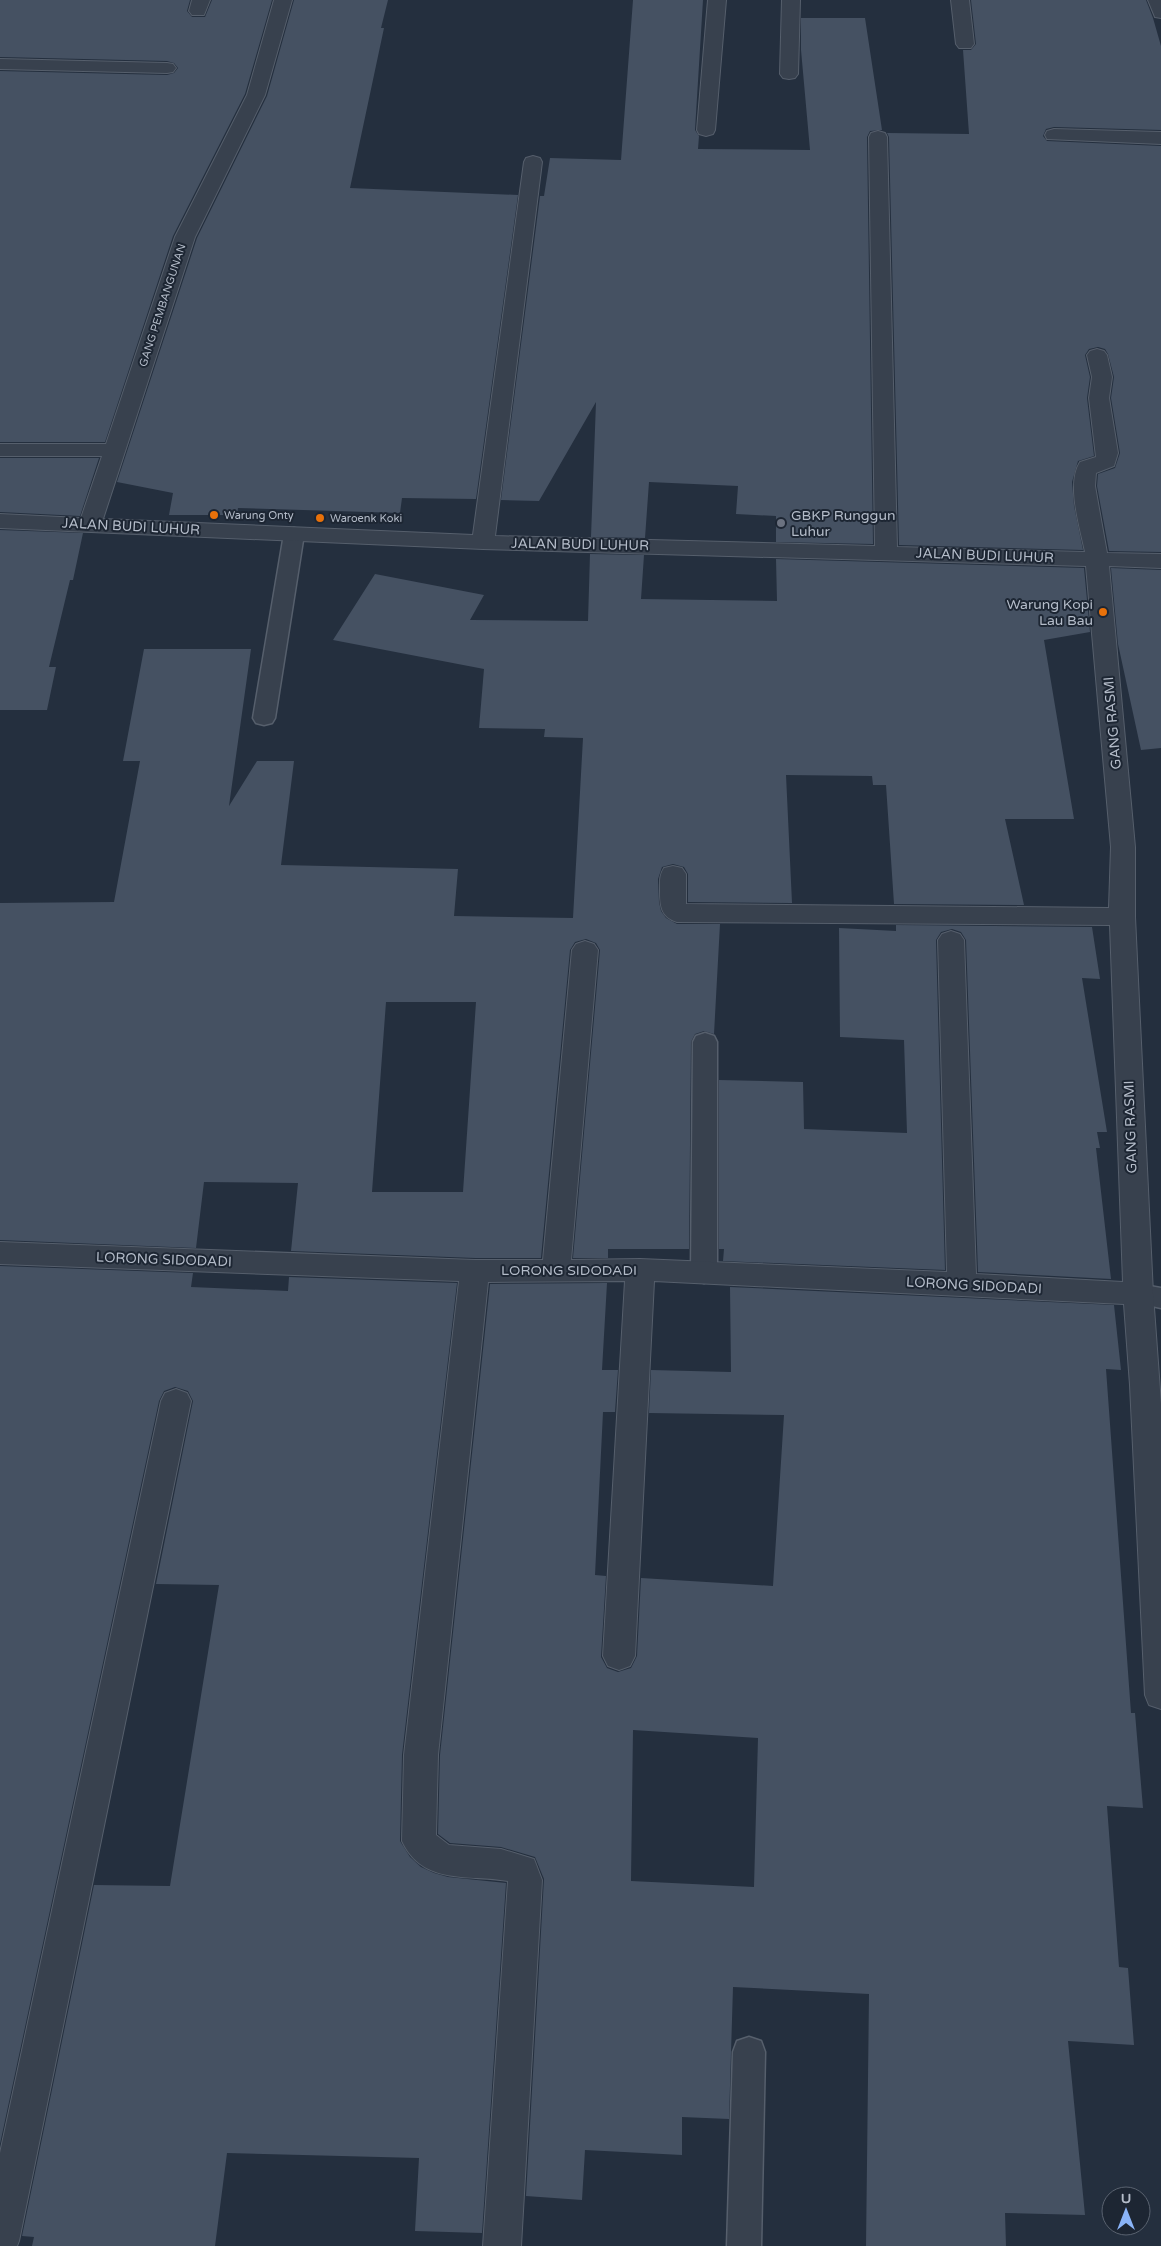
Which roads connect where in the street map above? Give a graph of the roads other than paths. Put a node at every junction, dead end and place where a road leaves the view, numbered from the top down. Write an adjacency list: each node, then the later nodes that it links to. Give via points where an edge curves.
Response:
1 (283, 0): 18 (street, GANG PEMBANGUNAN, via 256,95 185,237)
2 (717, 0): 11 (street)
3 (791, 0): 10 (street)
4 (960, 0): 7 (street)
5 (1157, 0): 6 (street)
6 (1161, 13)
7 (965, 44)
8 (0, 64): 9 (street)
9 (167, 68)
10 (788, 74)
11 (706, 130)
12 (1054, 135): 14 (street)
13 (878, 137): 23 (street)
14 (1161, 138)
15 (534, 162): 22 (street)
16 (1097, 355): 24 (street, GANG RASMI, via 1102,377 1099,398 1108,452 1106,461 1088,466 1084,486)
17 (0, 450): 18 (street)
18 (114, 450): 20 (street, GANG PEMBANGUNAN)
19 (0, 521): 20 (street, JALAN BUDI LUHUR)
20 (90, 524): 21 (street, JALAN BUDI LUHUR)
21 (294, 534): 22 (street, JALAN BUDI LUHUR); 26 (lane)
22 (484, 542): 23 (street, JALAN BUDI LUHUR)
23 (886, 552): 24 (street, JALAN BUDI LUHUR)
24 (1097, 559): 25 (street, JALAN BUDI LUHUR); 28 (street, GANG RASMI, via 1124,847)
25 (1161, 561)
26 (264, 718)
27 (673, 874): 28 (street, via 673,908 682,913)
28 (1122, 917): 38 (street, GANG RASMI)
29 (951, 940): 37 (street)
30 (585, 950): 33 (street)
31 (705, 1042): 36 (lane)
32 (0, 1253): 35 (street, LORONG SIDODADI)
33 (556, 1270): 34 (street, LORONG SIDODADI); 35 (street, LORONG SIDODADI)
34 (640, 1270): 36 (street, LORONG SIDODADI); 41 (street)
35 (475, 1271): 45 (street, via 421,1755 419,1841 437,1856 459,1862 512,1865 522,1870 525,1880)
36 (704, 1273): 37 (street, LORONG SIDODADI)
37 (962, 1284): 38 (street, LORONG SIDODADI)
38 (1149, 1296): 39 (street, GANG RASMI)
39 (1153, 1385): 42 (street, GANG RASMI)
40 (176, 1400): 44 (street)
41 (619, 1656)
42 (1161, 1695)
43 (749, 2052): 46 (lane)
44 (0, 2241)
45 (502, 2246)
46 (744, 2246)

